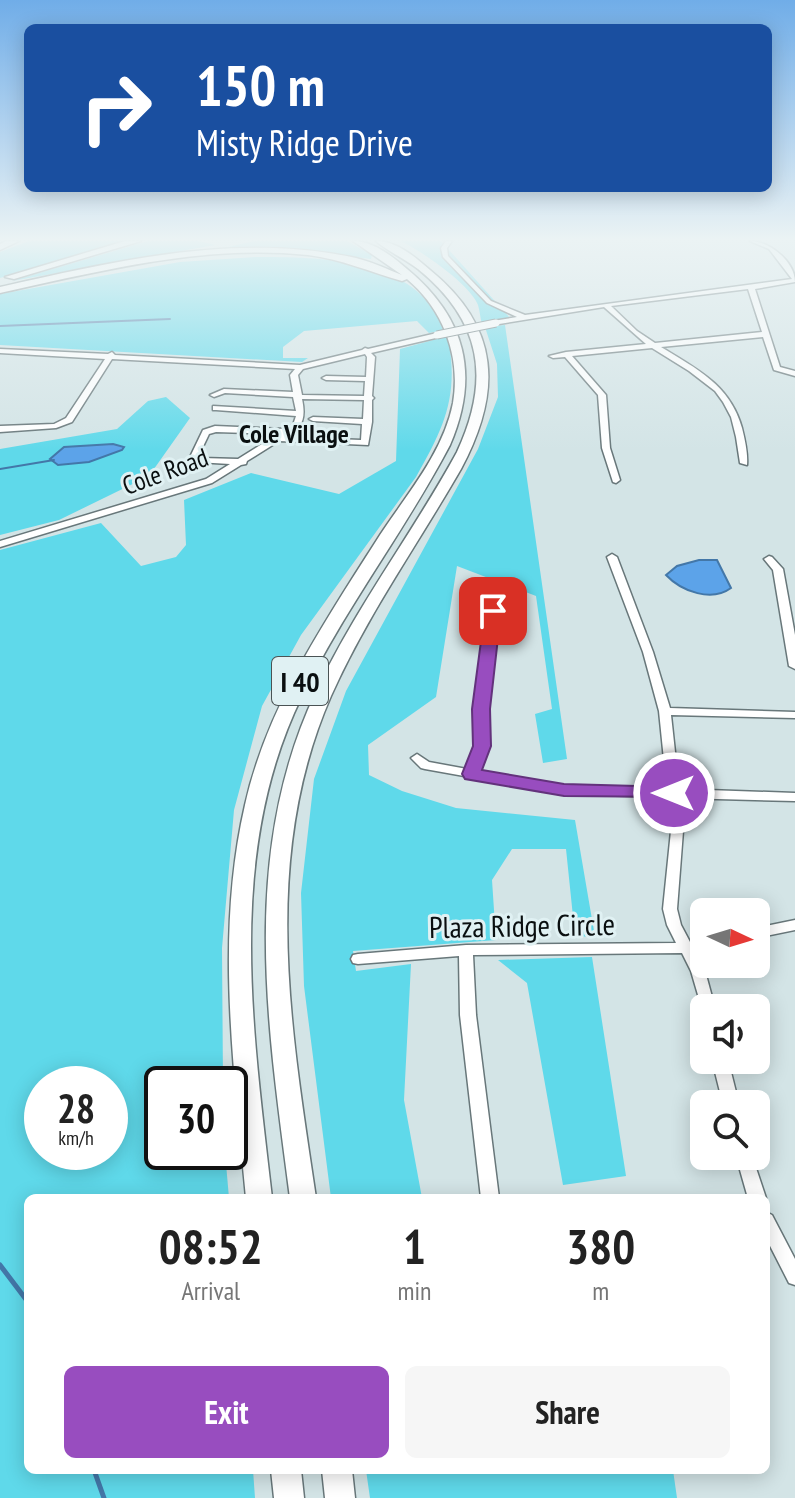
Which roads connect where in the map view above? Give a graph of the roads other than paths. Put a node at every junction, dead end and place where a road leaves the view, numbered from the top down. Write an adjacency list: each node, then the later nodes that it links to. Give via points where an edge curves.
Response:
1 (441, 311): 50 (highway, I 40, via 457,342 461,387 456,414 427,472 291,697 254,804 239,941 241,1024)
2 (463, 311): 51 (highway, I 40, via 482,356 484,381 470,437 330,681 305,737 287,803 277,879 276,964)
3 (510, 311): 7 (street)
4 (566, 311): 7 (street)
5 (613, 311): 9 (street)
6 (759, 311): 8 (street)
7 (524, 317): 10 (street, bridge)
8 (767, 334): 9 (street); 16 (street, via 777,368)
9 (651, 345): 13 (street); 30 (street, via 717,385 726,397)
10 (365, 350): 15 (street); 18 (street, via 370,354)
11 (0, 351): 12 (street)
12 (112, 354): 15 (street); 26 (street, via 69,420)
13 (566, 354): 14 (street); 31 (street, via 602,395 608,458)
14 (553, 356)
15 (300, 367): 20 (street, via 294,375)
16 (795, 374)
17 (326, 378): 18 (street)
18 (370, 379): 21 (street)
19 (214, 395): 20 (street, via 224,391)
20 (298, 396): 21 (street); 23 (street)
21 (370, 398): 25 (street)
22 (216, 408): 23 (street)
23 (301, 414): 27 (street, Cole Road)
24 (313, 419): 25 (street)
25 (368, 422): 28 (street, via 365,443)
26 (0, 429)
27 (289, 432): 28 (street, Cole Road); 29 (street, via 206,432 195,455 199,460)
28 (280, 439): 29 (street, Cole Road)
29 (239, 462): 32 (street, Cole Road, via 197,486)
30 (744, 463)
31 (616, 480)
32 (0, 544)
33 (612, 557): 37 (street)
34 (769, 559): 36 (street, via 778,569)
35 (493, 611): 40 (street, via 481,709 482,746)
36 (795, 666)
37 (665, 711): 38 (street); 41 (street)
38 (795, 715)
39 (417, 758): 40 (street, via 425,765)
40 (471, 774): 41 (street, via 564,790)
41 (674, 793): 42 (street); 45 (street, via 677,831 670,909)
42 (795, 797)
43 (795, 925): 44 (street)
44 (770, 930)
45 (688, 948): 46 (street, Plaza Ridge Circle); 48 (street)
46 (466, 950): 47 (street, Plaza Ridge Circle); 52 (street, via 468,1015)
47 (358, 959)
48 (704, 994)
49 (748, 1170): 53 (street)
50 (259, 1194)
51 (303, 1194)
52 (490, 1194)
53 (756, 1194)
54 (770, 1233): 55 (street)
55 (795, 1277)
56 (286, 1474): 58 (highway)
57 (337, 1474): 59 (highway)
58 (289, 1498)
59 (340, 1498)

